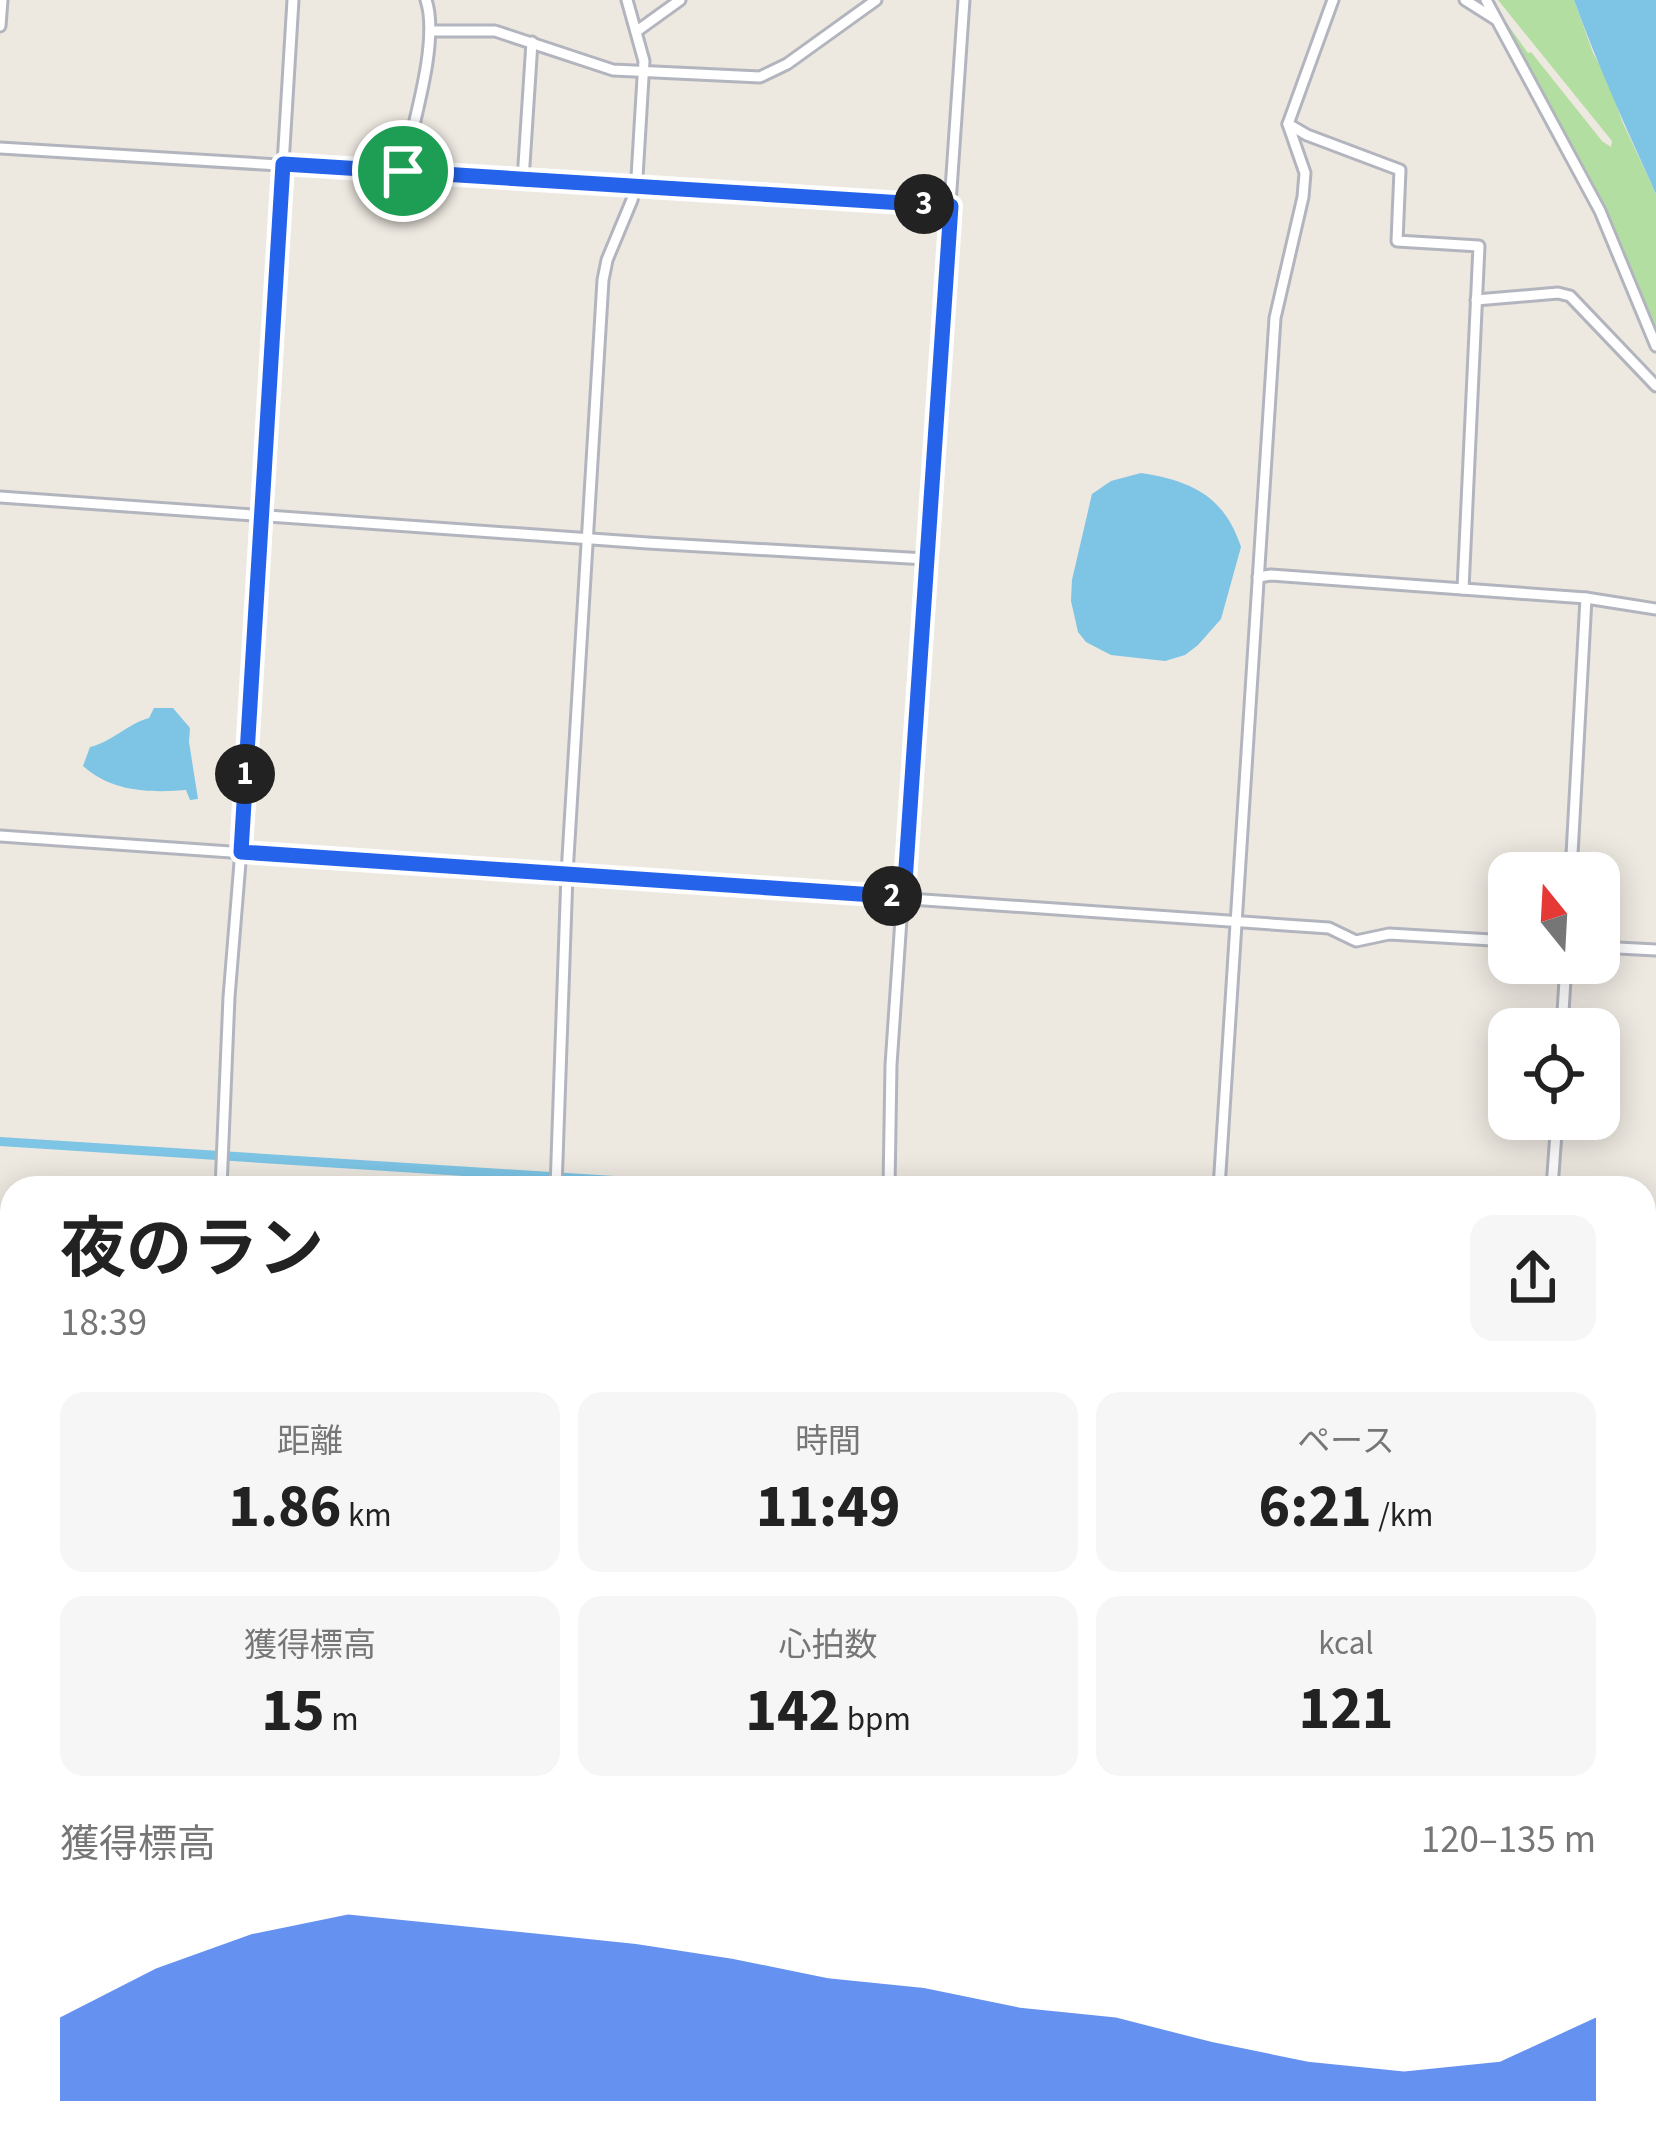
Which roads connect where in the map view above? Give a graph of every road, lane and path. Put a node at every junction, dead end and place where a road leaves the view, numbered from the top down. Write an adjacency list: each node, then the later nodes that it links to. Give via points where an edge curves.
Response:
1 (2, 0): 12 (street)
2 (293, 0): 19 (street)
3 (426, 0): 13 (street)
4 (627, 0): 14 (street)
5 (680, 0): 14 (street)
6 (876, 0): 16 (street, via 760,77)
7 (964, 0): 23 (street)
8 (1333, 0): 17 (street)
9 (1465, 0): 11 (street)
10 (1486, 0): 11 (street)
11 (1497, 20): 25 (street, via 1600,211)
12 (0, 26)
13 (430, 31): 15 (street, via 495,31); 20 (street)
14 (637, 31): 16 (street)
15 (532, 42): 16 (street, via 613,70); 21 (street)
16 (644, 70): 22 (street)
17 (1288, 124): 24 (street, via 1400,170 1397,241 1479,246); 31 (street, via 1305,173 1275,318)
18 (0, 148): 19 (street)
19 (283, 164): 20 (street); 28 (street)
20 (403, 171): 21 (street)
21 (523, 180): 22 (street)
22 (635, 186): 23 (street); 29 (street, via 603,280)
23 (951, 206): 30 (street)
24 (1476, 300): 26 (street, via 1570,296); 32 (street)
25 (1656, 346)
26 (1656, 386)
27 (0, 497): 28 (street)
28 (261, 516): 29 (street); 36 (street)
29 (586, 538): 30 (street); 38 (street)
30 (926, 560): 39 (street)
31 (1258, 577): 32 (street); 40 (street)
32 (1463, 589): 33 (street)
33 (1586, 598): 34 (street); 37 (street)
34 (1656, 609)
35 (0, 836): 36 (street)
36 (241, 852): 38 (street); 45 (street)
37 (1571, 852)
38 (567, 874): 39 (street); 46 (street)
39 (904, 897): 40 (street); 47 (street)
40 (1235, 921): 41 (street, via 1329,928 1356,941 1389,934); 48 (street)
41 (1488, 940)
42 (1620, 947): 43 (street)
43 (1656, 950)
44 (1555, 1140): 49 (street)
45 (222, 1176)
46 (557, 1176)
47 (889, 1176)
48 (1220, 1176)
49 (1553, 1176)

